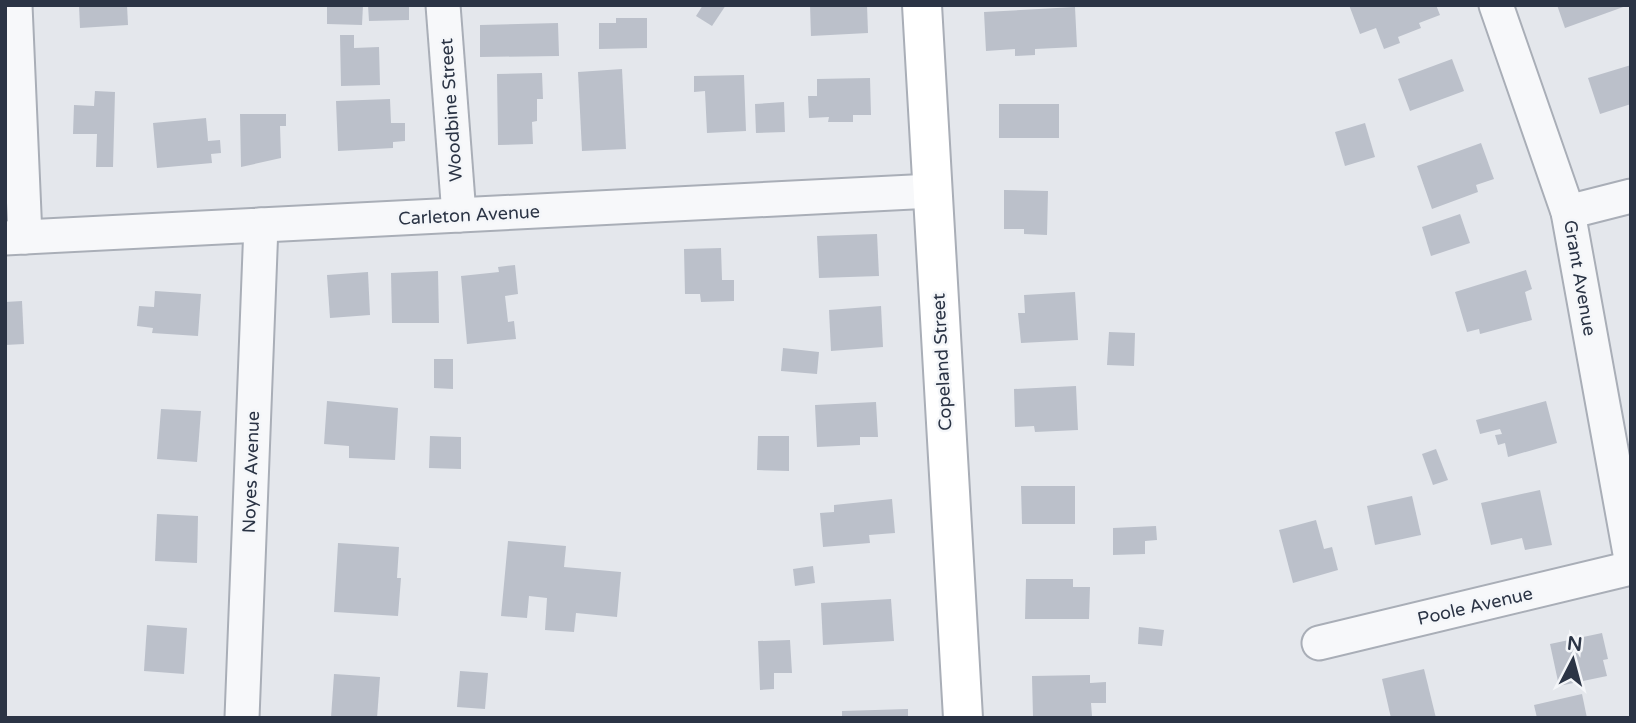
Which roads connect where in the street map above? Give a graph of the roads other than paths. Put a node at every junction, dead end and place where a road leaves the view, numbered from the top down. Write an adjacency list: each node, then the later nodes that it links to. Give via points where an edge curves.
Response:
1 (15, 5): 10 (street)
2 (443, 5): 8 (street, Woodbine Street)
3 (922, 5): 5 (main road, Copeland Street)
4 (1496, 5): 7 (street, Grant Avenue)
5 (932, 191): 8 (street, Carleton Avenue); 15 (main road, Copeland Street)
6 (1631, 195): 7 (street)
7 (1568, 212): 11 (street, Grant Avenue)
8 (458, 215): 9 (street, Carleton Avenue)
9 (261, 225): 10 (street, Carleton Avenue); 14 (street, Noyes Avenue)
10 (15, 238)
11 (1631, 559)
12 (1631, 568): 13 (street, Poole Avenue)
13 (1319, 643)
14 (242, 718)
15 (963, 718)

